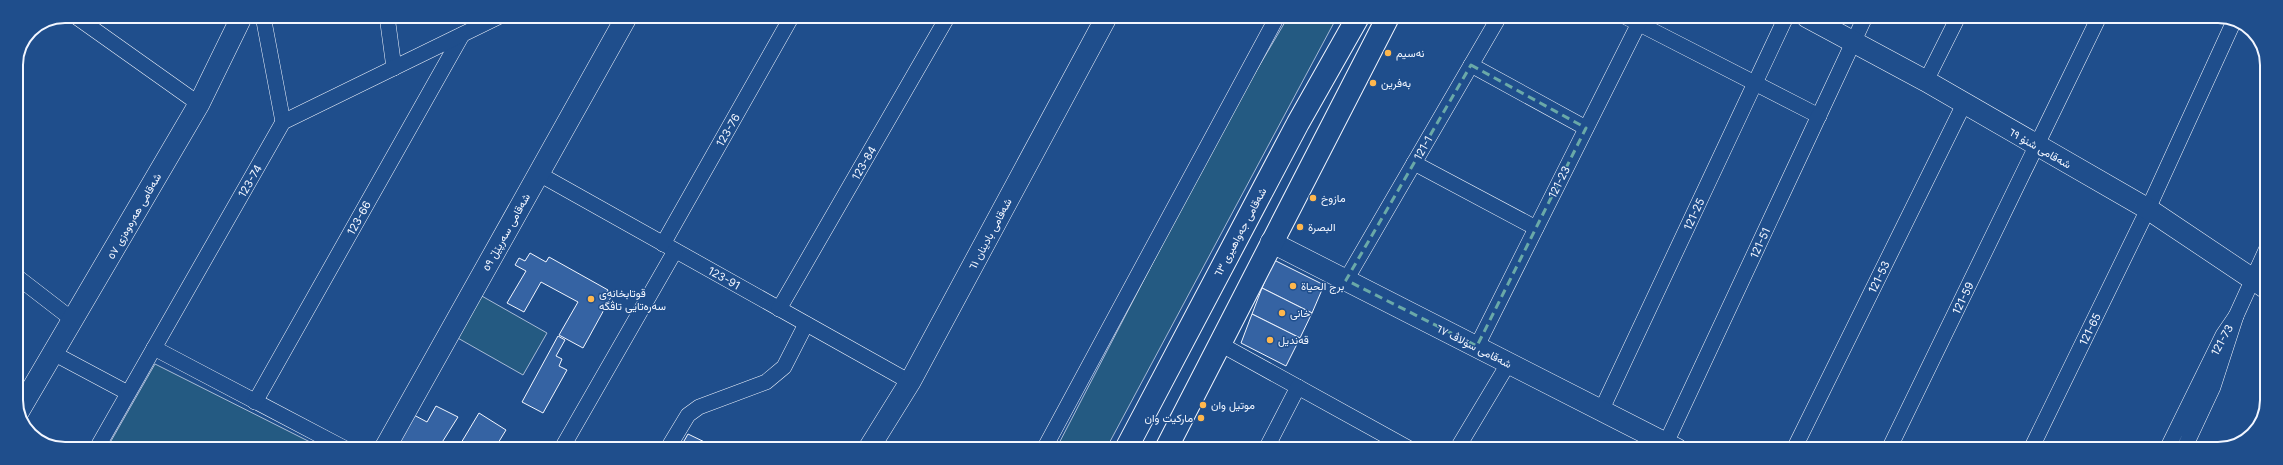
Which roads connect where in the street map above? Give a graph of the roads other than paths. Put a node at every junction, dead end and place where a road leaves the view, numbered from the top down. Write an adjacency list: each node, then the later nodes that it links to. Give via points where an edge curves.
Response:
1 (85, 23): 28 (street)
2 (239, 23): 28 (street, شەقامی هەرەوەزی ٥٧)
3 (264, 23): 31 (street)
4 (388, 23): 25 (street)
5 (485, 23): 22 (street)
6 (623, 23): 35 (street, شەقامی سەرپێڵ ٥٩)
7 (788, 23): 39 (street, 123-76)
8 (944, 23): 43 (street, 123-84)
9 (1103, 23): 52 (street, شەقامی بادینان ٦١)
10 (1273, 23): 64 (street)
11 (1354, 23): 65 (main road, شەقامی جەواهیری ٦٣, via 1298,123)
12 (1384, 23): 38 (main road)
13 (1496, 23): 24 (street, 121-1)
14 (1633, 23): 32 (street, 121-23)
15 (1642, 23): 27 (street)
16 (1783, 23): 27 (street, 121-25)
17 (1819, 23): 23 (street, شەقامی شنۆ ٦٩)
18 (1862, 23): 23 (street, 121-51)
19 (1955, 23): 26 (street)
20 (2096, 23): 33 (street, 121-59)
21 (2232, 25): 36 (street, 121-65)
22 (462, 34): 25 (street); 55 (street, 123-66)
23 (1853, 42): 26 (street, شەقامی شنۆ ٦٩); 30 (street, 121-51)
24 (1471, 65): 32 (street); 34 (street, 121-1)
25 (394, 68): 31 (street)
26 (1926, 81): 29 (street, شەقامی شنۆ ٦٩)
27 (1755, 84): 30 (street); 57 (street, 121-25)
28 (199, 104): 45 (street, شەقامی هەرەوەزی ٥٧)
29 (1964, 104): 33 (street, شەقامی شنۆ ٦٩); 72 (street, 121-53)
30 (1819, 116): 71 (street, 121-51)
31 (283, 122): 49 (street, 123-74)
32 (1586, 128): 37 (street, 121-23)
33 (2038, 147): 36 (street, شەقامی شنۆ ٦٩); 73 (street, 121-59)
34 (1414, 163): 37 (street); 40 (street, 121-1)
35 (539, 174): 39 (street, 123-91); 60 (street, شەقامی سەرپێڵ ٥٩)
36 (2148, 209): 42 (street, شەقامی شنۆ ٦٩); 74 (street, 121-65)
37 (1536, 228): 48 (street, 121-23)
38 (1271, 242): 40 (street, شەقامی سۆلاڤ ٦٧); 47 (main road)
39 (669, 247): 43 (street, 123-91); 61 (street, 123-76)
40 (1346, 280): 48 (street, شەقامی سۆلاڤ ٦٧)
41 (23, 281): 45 (street)
42 (2259, 283): 44 (street)
43 (779, 309): 46 (street, 123-91)
44 (2236, 316): 75 (street, 121-73, via 2223,335); 76 (street, 121-73, via 2213,387)
45 (73, 320): 50 (street, شەقامی هەرەوەزی ٥٧)
46 (806, 324): 52 (street, 123-91); 62 (street, via 784,367 766,382 699,408 688,415)
47 (1220, 344): 53 (street); 66 (main road)
48 (1477, 346): 51 (street, شەقامی سۆلاڤ ٦٧)
49 (154, 348): 54 (street, 123-74); 55 (street)
50 (53, 353): 54 (street); 56 (street, شەقامی هەرەوەزی ٥٧)
51 (1508, 364): 57 (street, شەقامی سۆلاڤ ٦٧); 69 (street)
52 (910, 382): 63 (street, شەقامی بادینان ٦١)
53 (1298, 387): 67 (street); 68 (street)
54 (128, 393): 58 (street, 123-74)
55 (255, 402): 59 (street)
56 (23, 404)
57 (1601, 411): 70 (street, شەقامی سۆلاڤ ٦٧)
58 (99, 442)
59 (332, 442)
60 (388, 442)
61 (565, 442)
62 (672, 442)
63 (873, 442)
64 (1047, 442)
65 (1129, 442)
66 (1170, 442)
67 (1270, 442)
68 (1397, 442)
69 (1461, 442)
70 (1664, 442)
71 (1674, 442)
72 (1797, 442)
73 (1892, 442)
74 (2034, 442)
75 (2170, 442)
76 (2187, 442)

